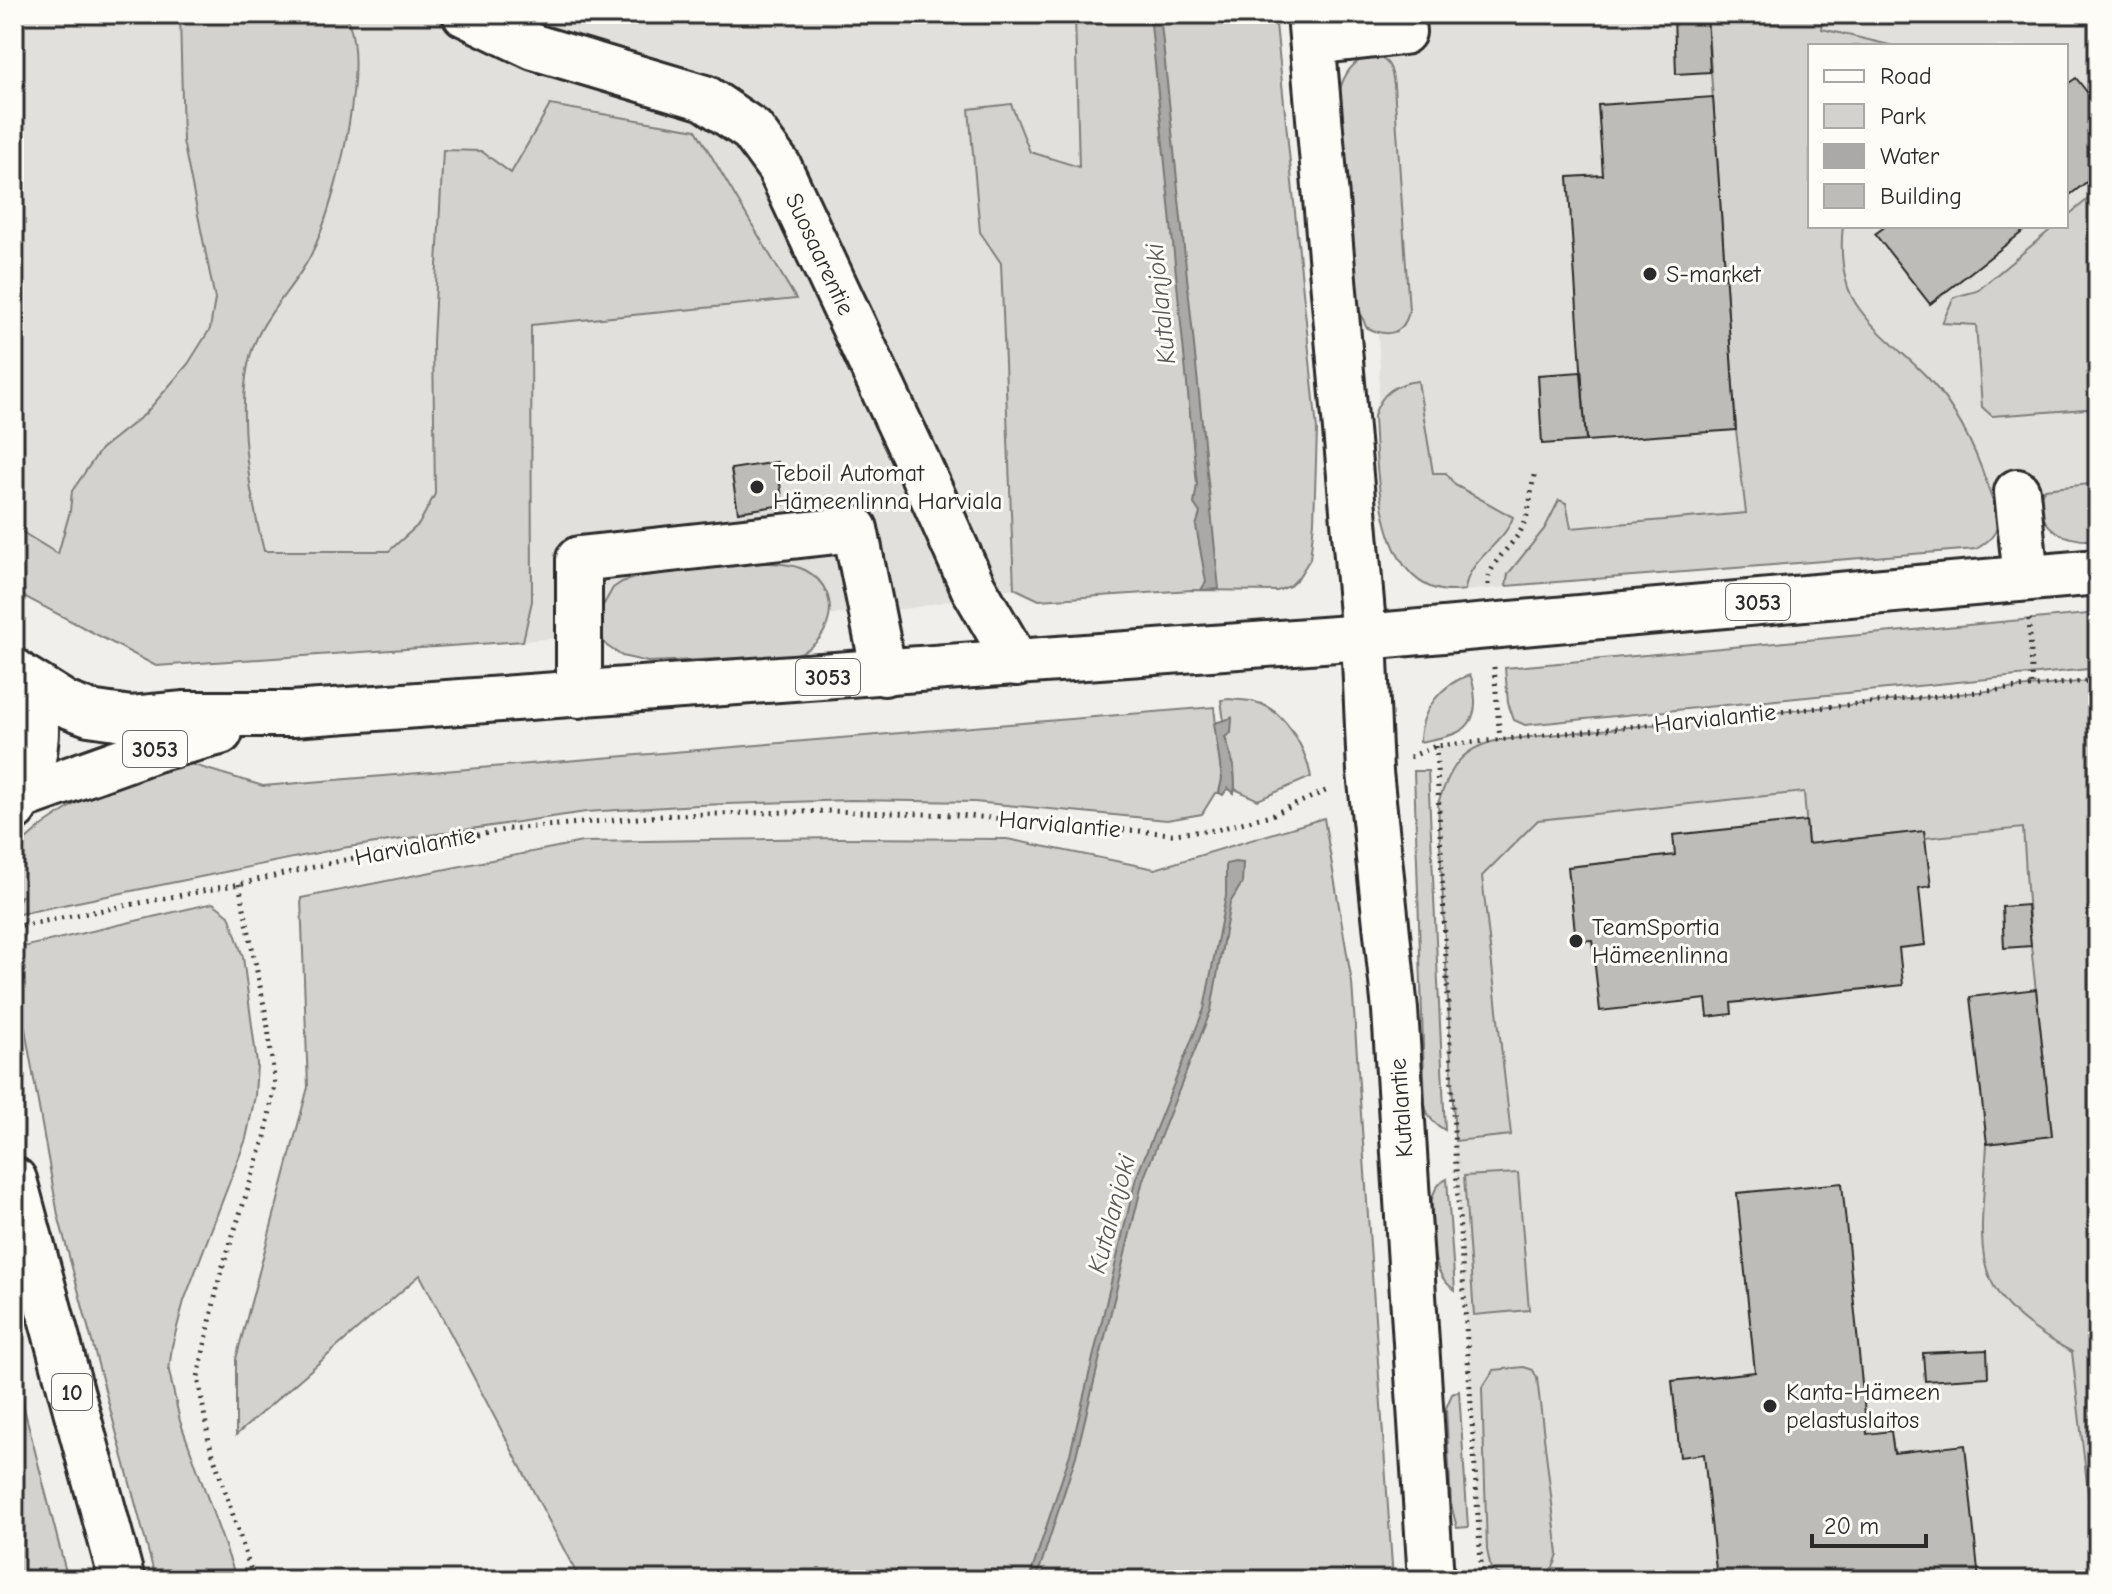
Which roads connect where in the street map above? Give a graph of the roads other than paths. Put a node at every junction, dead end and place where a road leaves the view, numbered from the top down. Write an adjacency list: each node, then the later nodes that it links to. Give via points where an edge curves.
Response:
1 (465, 14): 8 (main road, Suosaarentie, via 534,47 705,98 752,130 779,167 973,587)
2 (1401, 14): 3 (main road, via 1403,32)
3 (1312, 28): 7 (main road, Kutalantie)
4 (2017, 492): 6 (main road)
5 (2098, 572): 6 (main road, 3053)
6 (2026, 578): 7 (main road, 3053)
7 (1364, 637): 8 (main road, 3053); 17 (main road, Kutalantie, via 1370,772 1396,1026)
8 (1017, 663): 9 (main road, 3053)
9 (884, 673): 11 (main road, 3053); 11 (main road, via 855,529 579,559)
10 (19, 675): 12 (main road, 3053, via 65,704 131,719); 13 (main road, via 36,721 35,758)
11 (579, 695): 12 (main road, 3053)
12 (292, 714): 13 (main road, 3053, via 155,749)
13 (18, 802)
14 (14, 1145): 15 (main road, 10)
15 (18, 1192): 16 (main road, 10)
16 (122, 1580)
17 (1431, 1580)

